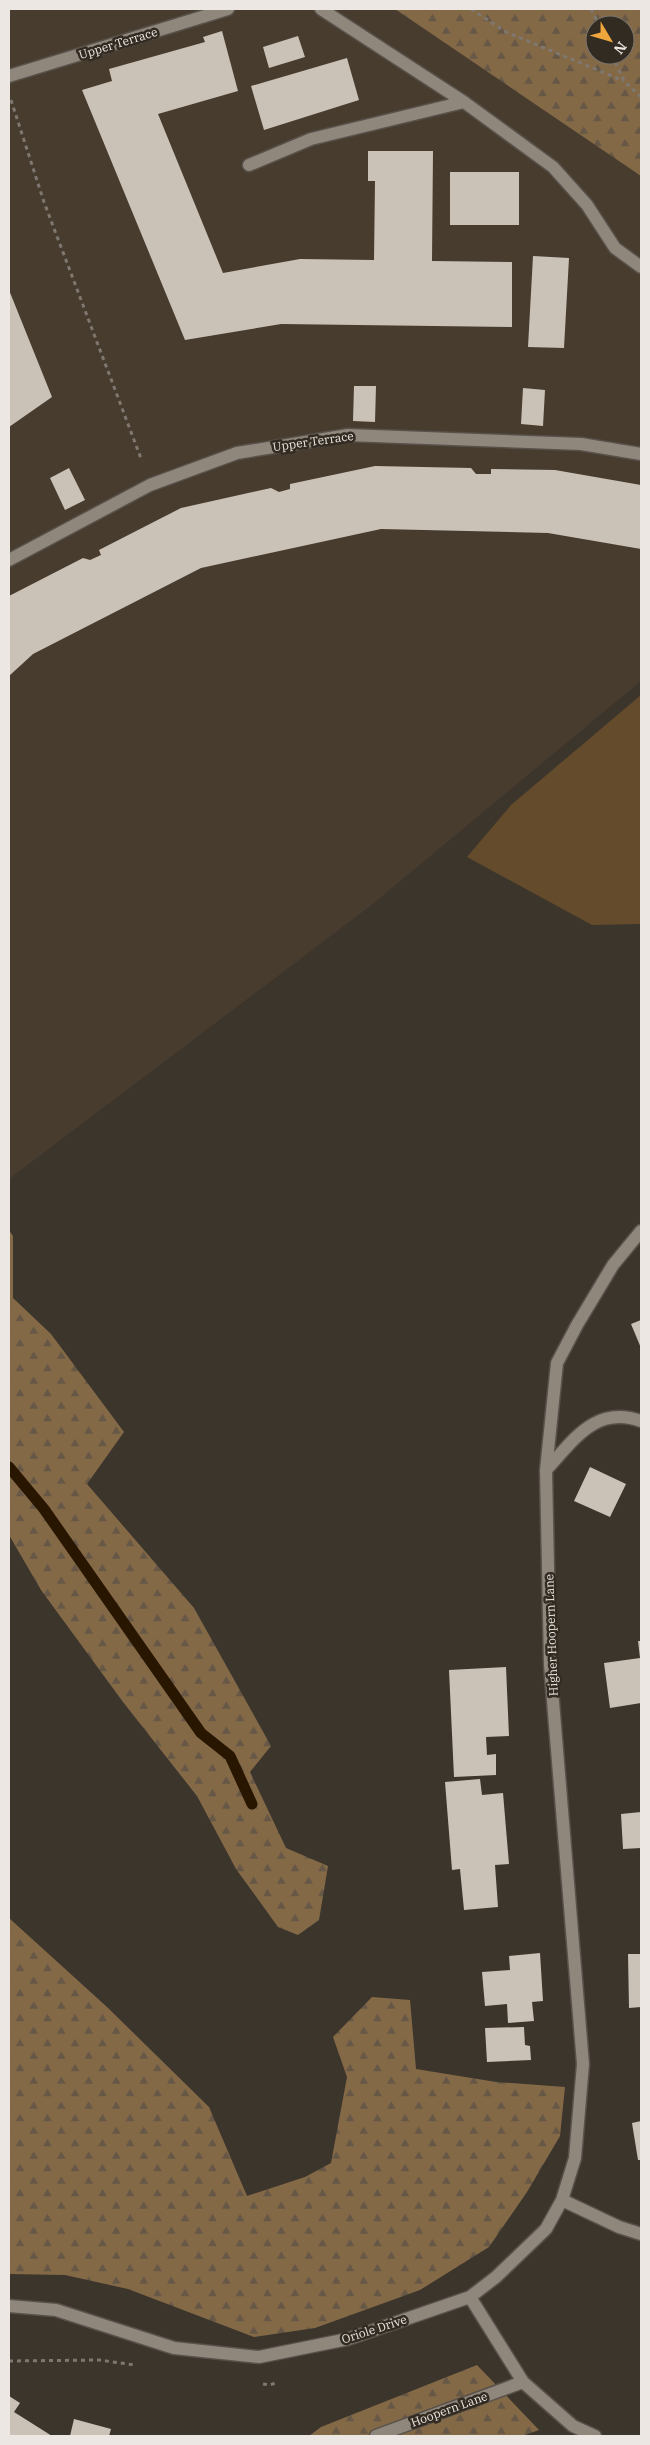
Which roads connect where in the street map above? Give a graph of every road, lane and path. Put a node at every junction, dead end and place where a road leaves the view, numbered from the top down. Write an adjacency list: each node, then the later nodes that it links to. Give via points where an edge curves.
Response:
1 (228, 9): 5 (street, Upper Terrace)
2 (321, 9): 9 (street)
3 (471, 9): 6 (path, via 506,32)
4 (617, 65): 6 (path)
5 (9, 76)
6 (624, 81): 8 (path)
7 (9, 93): 13 (path, via 44,202)
8 (641, 98)
9 (464, 102): 10 (street, via 311,139); 11 (street, via 553,167 588,205 615,248)
10 (248, 165)
11 (641, 267)
12 (641, 454): 13 (street, Upper Terrace, via 581,444 348,435 238,453)
13 (150, 485): 14 (street, Upper Terrace)
14 (9, 560)
15 (641, 1231): 17 (street, Higher Hoopern Lane, via 613,1265 558,1363)
16 (641, 1421): 17 (street, via 612,1415 586,1427)
17 (546, 1470): 18 (street, Higher Hoopern Lane, via 550,1665)
18 (583, 2064): 19 (street, Oriole Drive, via 575,2158)
19 (562, 2200): 20 (street); 21 (street, Oriole Drive, via 546,2229)
20 (641, 2234)
21 (470, 2297): 22 (street, Oriole Drive, via 348,2339 259,2357 174,2348 56,2310); 23 (street)
22 (9, 2306)
23 (523, 2382): 24 (street, Hoopern Lane); 25 (street, via 573,2426)
24 (376, 2436)
25 (594, 2436)

